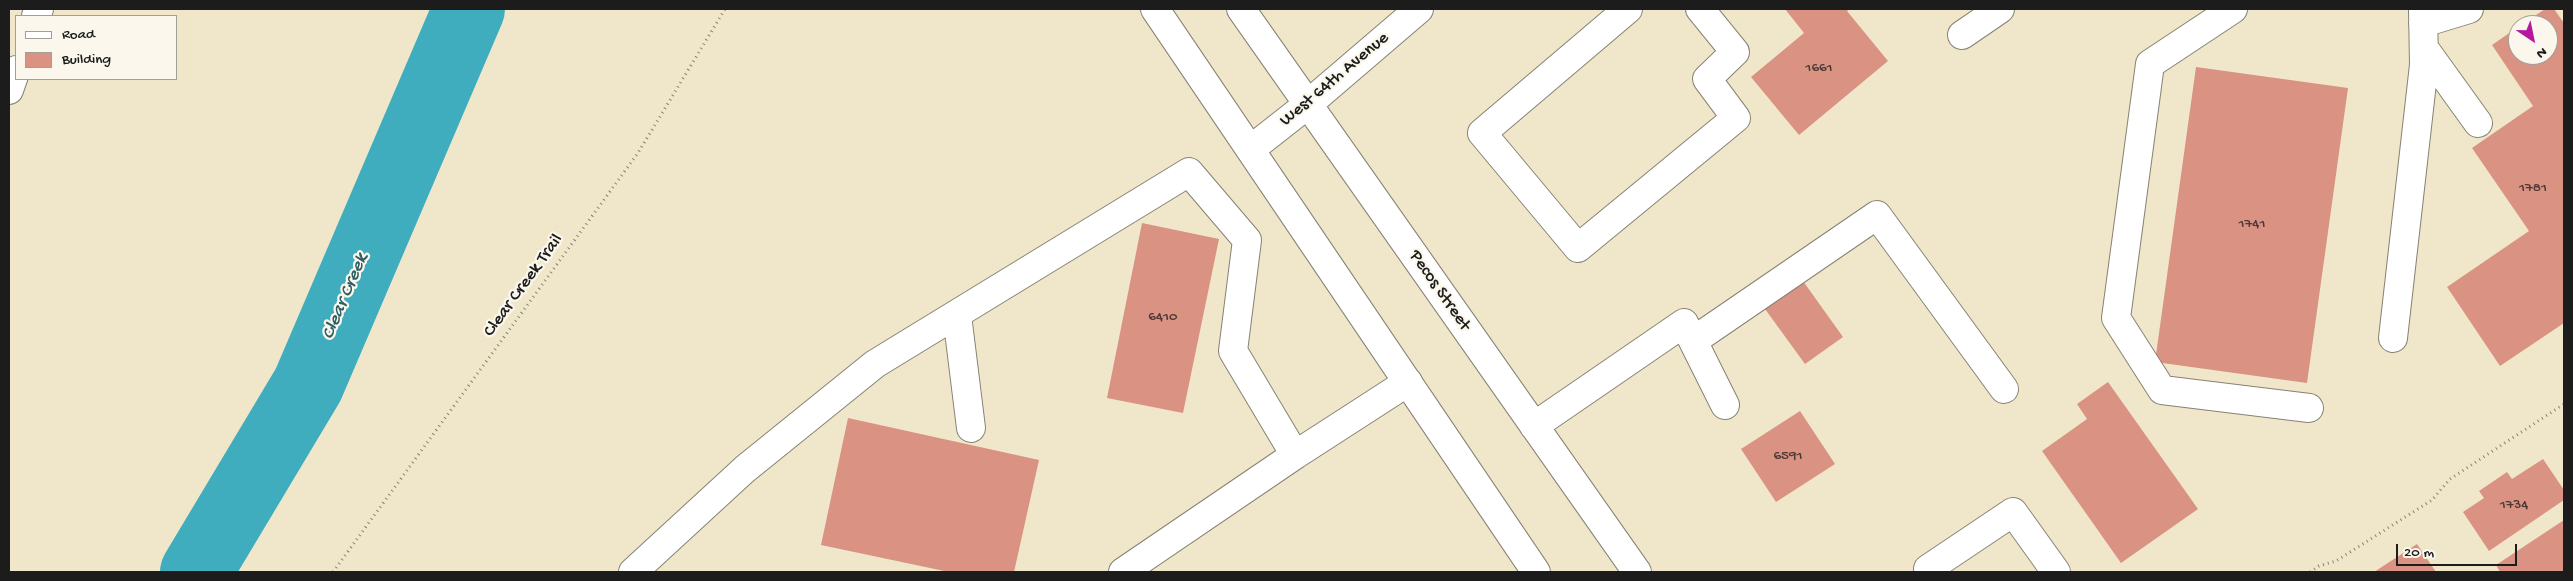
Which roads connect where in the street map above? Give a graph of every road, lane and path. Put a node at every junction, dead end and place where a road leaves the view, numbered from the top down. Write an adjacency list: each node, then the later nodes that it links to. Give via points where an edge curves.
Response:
1 (725, 9): 28 (path, Clear Creek Trail, via 638,153)
2 (1155, 9): 16 (main road)
3 (1241, 9): 14 (main road, Pecos Street)
4 (1419, 9): 14 (main road, West 64th Avenue)
5 (1628, 9): 6 (main road, via 1482,133 1578,248 1736,118 1707,79 1735,52)
6 (1700, 9)
7 (2000, 9): 11 (main road)
8 (2232, 9): 24 (main road, via 2150,64 2116,318 2162,390)
9 (2470, 9): 10 (main road)
10 (2423, 27): 15 (main road); 18 (main road, via 2424,65)
11 (1962, 35)
12 (15, 73): 13 (main road)
13 (9, 90)
14 (1307, 105): 16 (main road, West 64th Avenue); 25 (main road, Pecos Street)
15 (2478, 123)
16 (1251, 149): 20 (main road)
17 (957, 315): 26 (main road); 27 (main road, via 1189,172 1247,240 1233,351); 29 (main road, via 875,364 745,469)
18 (2393, 338)
19 (1693, 341): 21 (main road, via 1877,215); 23 (main road); 25 (main road, via 1684,323)
20 (1408, 382): 27 (main road); 31 (main road)
21 (2004, 389)
22 (2564, 404): 35 (path, via 2450,479 2432,500 2336,561)
23 (1725, 405)
24 (2309, 408)
25 (1534, 426): 32 (main road, Pecos Street)
26 (971, 428)
27 (1295, 455): 30 (main road)
28 (333, 572)
29 (633, 572)
30 (1123, 572)
31 (1536, 572)
32 (1638, 572)
33 (1930, 572): 34 (main road, via 1928,569 2013,512)
34 (2056, 572)
35 (2310, 572)

